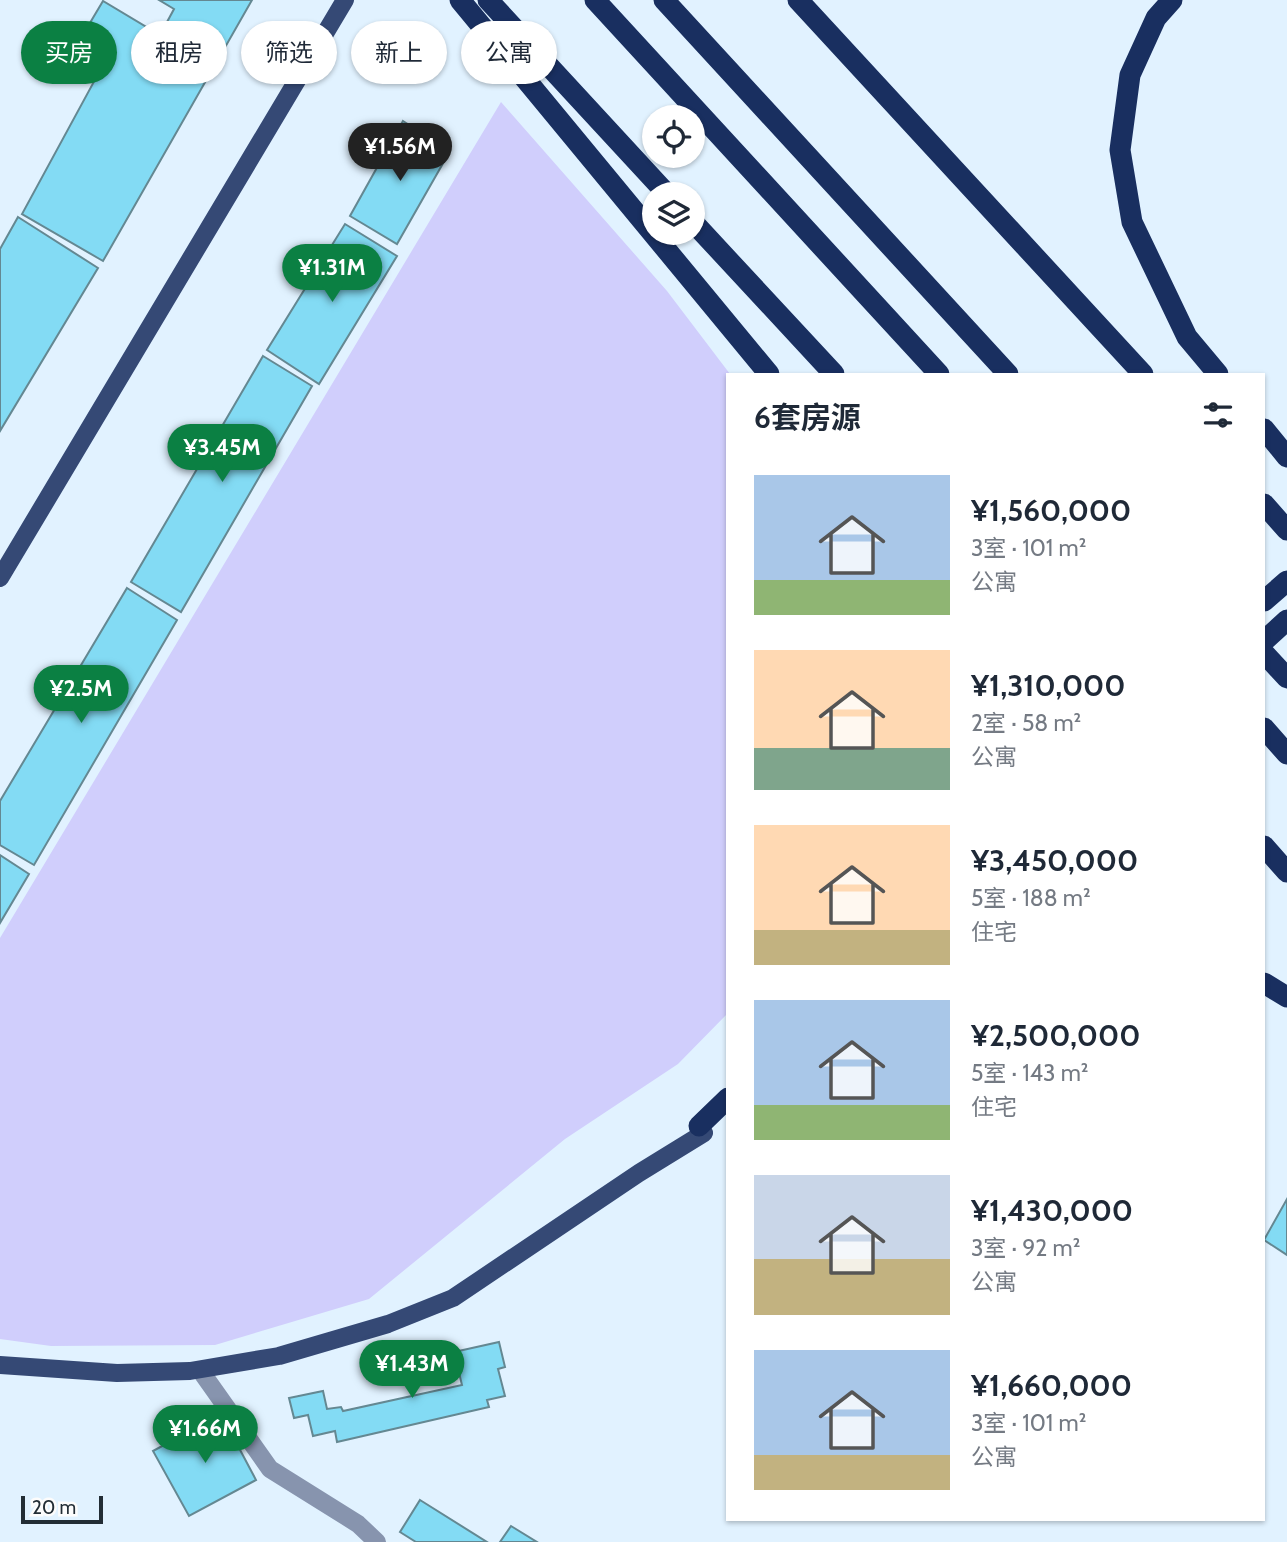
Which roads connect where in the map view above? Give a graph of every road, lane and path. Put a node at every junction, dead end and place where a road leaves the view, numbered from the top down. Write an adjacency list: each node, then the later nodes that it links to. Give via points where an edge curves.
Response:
1 (345, 0): 18 (main road)
2 (460, 0): 10 (highway)
3 (488, 0): 8 (highway)
4 (595, 0): 12 (highway)
5 (664, 0): 13 (highway)
6 (798, 0): 14 (highway)
7 (1172, 0): 15 (highway, via 1156,19 1130,75 1120,150 1132,222 1186,337)
8 (656, 182)
9 (705, 235): 11 (highway)
10 (768, 373)
11 (833, 373)
12 (938, 373)
13 (1007, 373)
14 (1142, 373)
15 (1217, 373)
16 (1265, 430): 17 (highway)
17 (1287, 457)
18 (0, 578)
19 (1287, 581): 20 (highway)
20 (1265, 600)
21 (1287, 620): 22 (highway)
22 (1265, 640)
23 (1265, 654): 24 (highway)
24 (1287, 678)
25 (1265, 729): 26 (highway)
26 (1287, 754)
27 (1265, 847): 28 (highway)
28 (1287, 872)
29 (1265, 984): 30 (highway)
30 (1287, 997)
31 (726, 1100): 33 (highway)
32 (726, 1115): 33 (highway)
33 (702, 1129): 35 (main road, via 453,1298 388,1324 279,1356)
34 (0, 1365): 35 (main road, via 117,1373)
35 (200, 1370): 36 (street, via 270,1469 358,1524)
36 (377, 1542)

